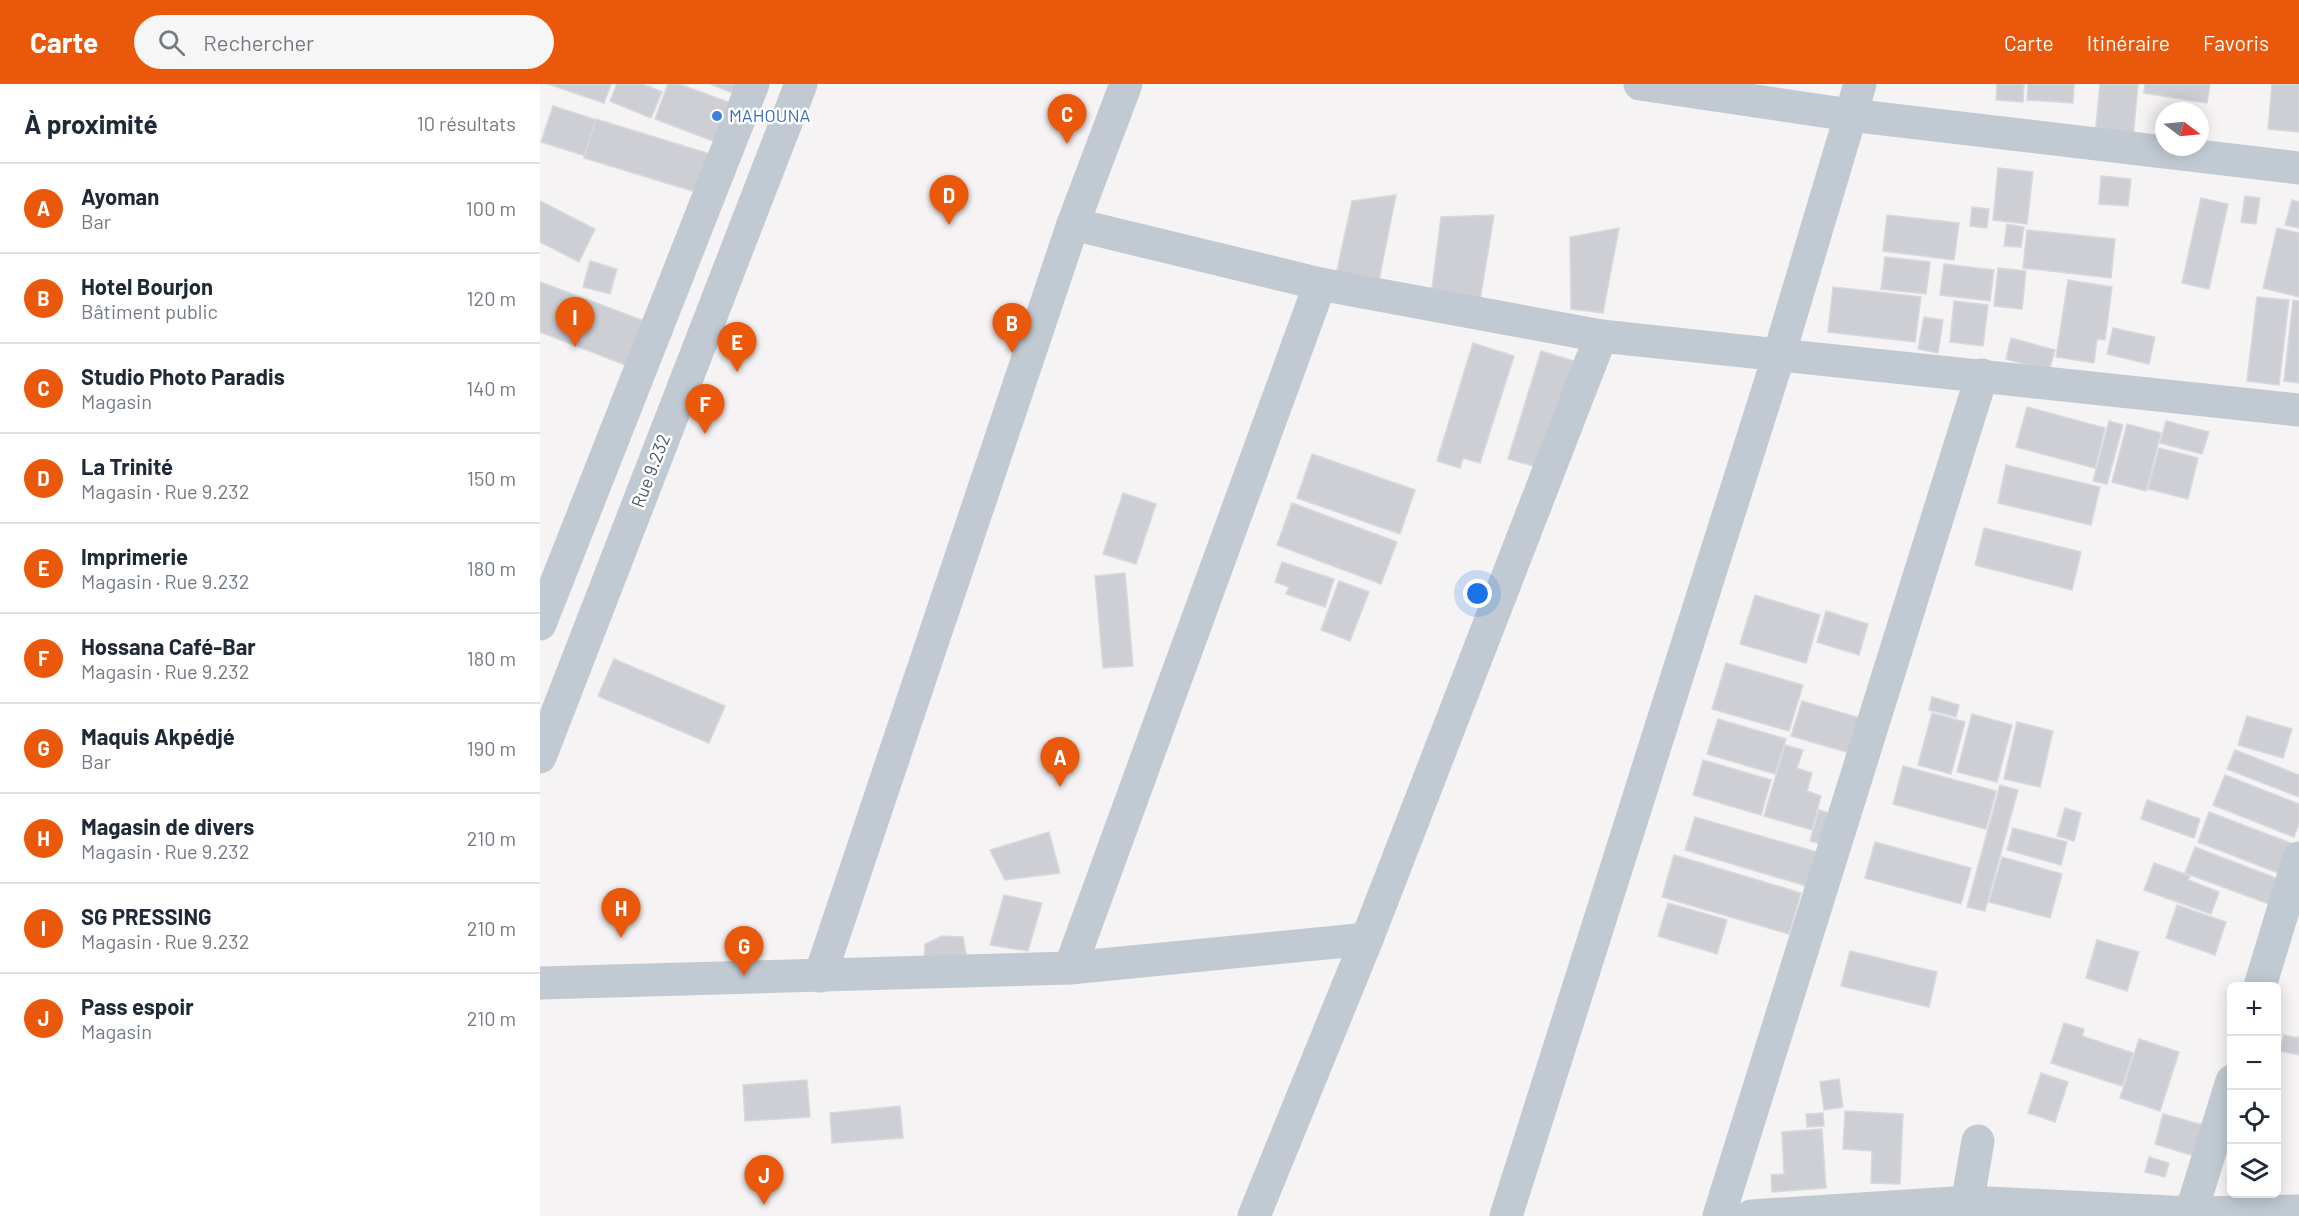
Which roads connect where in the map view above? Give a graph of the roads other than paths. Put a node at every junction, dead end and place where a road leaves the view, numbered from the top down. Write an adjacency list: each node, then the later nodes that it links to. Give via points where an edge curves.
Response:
1 (753, 84): 14 (street)
2 (801, 84): 15 (street, Rue 9.232)
3 (1126, 84): 8 (street)
4 (1640, 84): 6 (street)
5 (1860, 84): 6 (street)
6 (1850, 115): 7 (street); 11 (street)
7 (2299, 168)
8 (1073, 224): 9 (street); 19 (street)
9 (1320, 284): 10 (street); 18 (street)
10 (1601, 336): 11 (street); 17 (street)
11 (1779, 355): 12 (street); 28 (street)
12 (1982, 375): 13 (street); 29 (street)
13 (2299, 410)
14 (540, 624)
15 (540, 757)
16 (2299, 858): 20 (street)
17 (1367, 939): 18 (street); 27 (street)
18 (1070, 968): 19 (street)
19 (820, 976): 21 (street)
20 (2262, 982)
21 (540, 983)
22 (2229, 1090): 26 (street)
23 (1978, 1141): 24 (street)
24 (1967, 1209): 26 (street); 30 (street)
25 (2299, 1211): 26 (street)
26 (2191, 1215)
27 (1254, 1216)
28 (1506, 1216)
29 (1719, 1216)
30 (1751, 1216)

